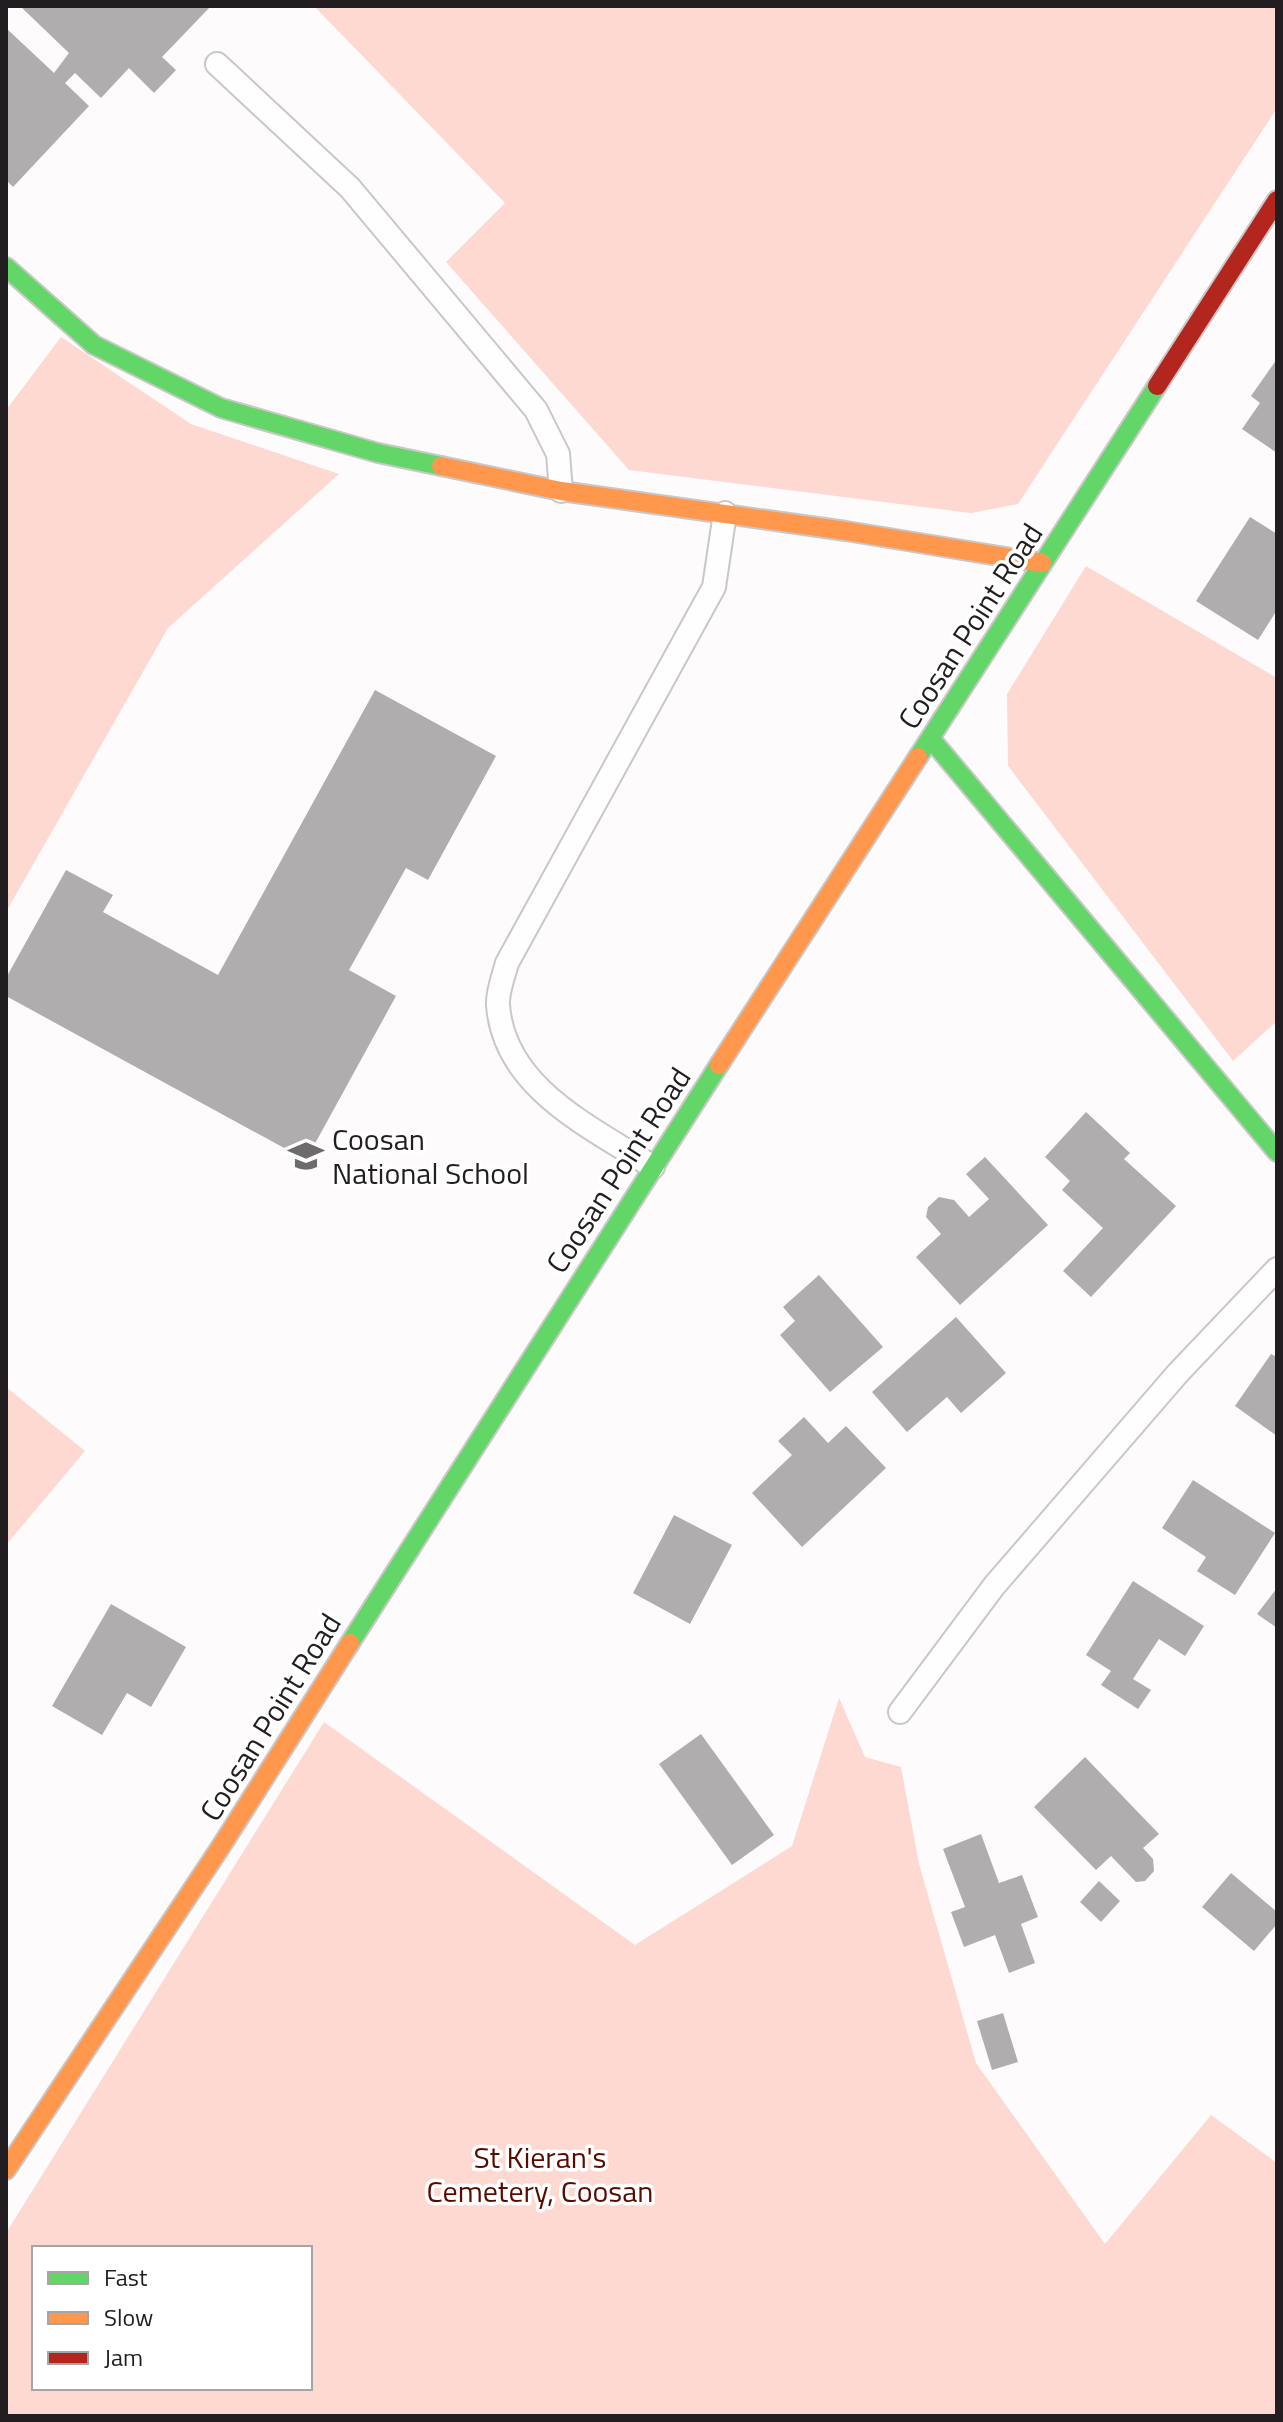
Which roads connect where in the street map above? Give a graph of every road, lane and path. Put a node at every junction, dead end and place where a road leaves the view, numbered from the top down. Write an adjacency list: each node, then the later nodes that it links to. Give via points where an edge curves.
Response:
1 (217, 64): 4 (lane, via 350,188 536,410 558,454)
2 (1277, 200): 6 (street, Coosan Point Road)
3 (6, 267): 4 (street, via 94,345 221,408 378,453)
4 (561, 491): 5 (street)
5 (725, 513): 6 (street); 9 (lane, via 714,587 507,963 497,1003 511,1055 552,1102)
6 (1042, 563): 7 (street, Coosan Point Road)
7 (931, 739): 8 (street); 9 (street, Coosan Point Road)
8 (1277, 1152)
9 (653, 1167): 12 (street, Coosan Point Road, via 220,1848)
10 (1277, 1269): 11 (lane, via 1178,1373 994,1586)
11 (900, 1712)
12 (6, 2170)

